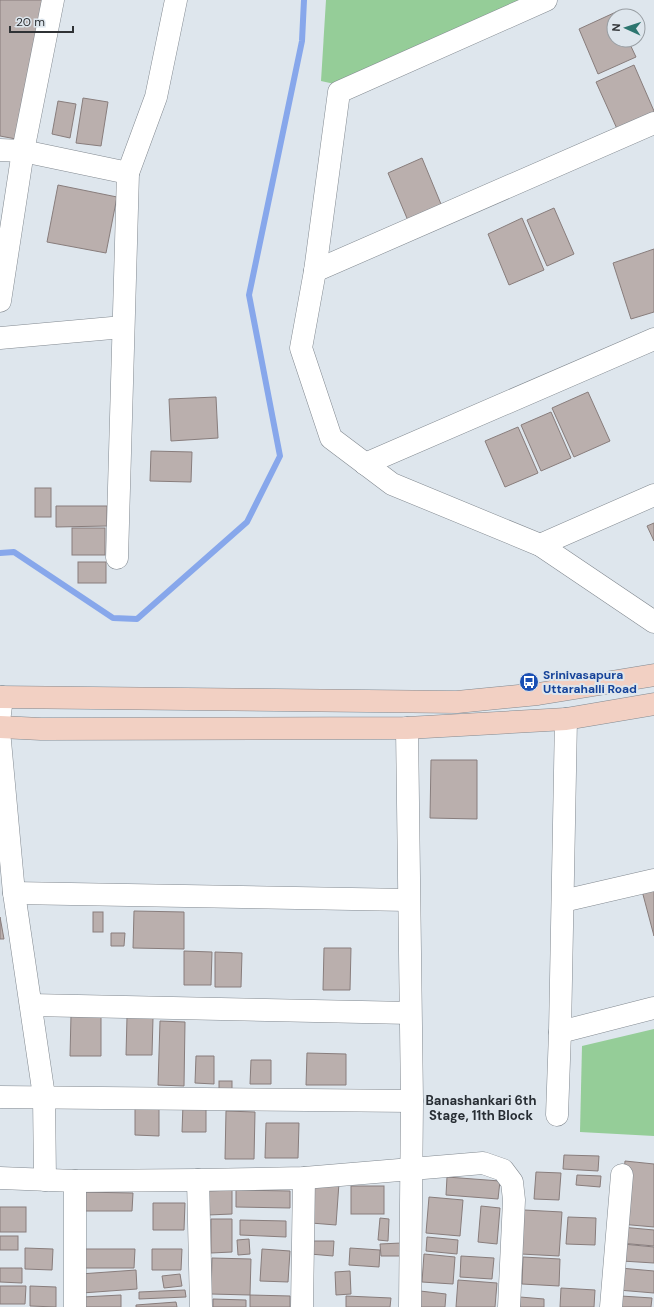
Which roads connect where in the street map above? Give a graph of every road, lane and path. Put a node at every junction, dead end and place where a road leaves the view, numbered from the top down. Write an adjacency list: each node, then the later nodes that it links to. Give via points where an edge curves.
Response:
1 (53, 0): 6 (street)
2 (176, 0): 7 (street, via 156,97)
3 (546, 0): 8 (street, via 339,92)
4 (654, 123): 8 (street)
5 (0, 150): 6 (street)
6 (23, 151): 7 (street); 9 (street)
7 (128, 173): 10 (street)
8 (316, 271): 13 (street, via 301,348 331,438)
9 (0, 301)
10 (123, 327): 11 (street); 16 (street)
11 (0, 338)
12 (654, 339): 13 (street)
13 (365, 464): 15 (street, via 392,484)
14 (654, 495): 15 (street)
15 (540, 545): 17 (street)
16 (117, 558)
17 (654, 622)
18 (654, 675): 19 (main road, via 538,694 458,702)
19 (1, 702)
20 (654, 704): 21 (main road)
21 (566, 719): 23 (main road); 28 (street)
22 (0, 727): 23 (main road)
23 (407, 728): 27 (street)
24 (0, 741): 26 (street)
25 (654, 880): 28 (street)
26 (14, 893): 27 (street); 29 (street)
27 (408, 900): 31 (street)
28 (563, 901): 32 (street)
29 (31, 1005): 31 (street); 33 (street)
30 (654, 1008): 32 (street)
31 (410, 1013): 35 (street)
32 (560, 1032): 36 (street)
33 (44, 1096): 34 (street); 35 (street); 41 (street)
34 (0, 1097)
35 (412, 1101): 37 (street)
36 (557, 1115)
37 (411, 1168): 40 (street); 47 (street); 48 (street, via 482,1163 503,1170 512,1182 514,1200)
38 (622, 1175): 49 (street)
39 (0, 1178): 41 (street)
40 (304, 1178): 42 (street); 46 (street)
41 (45, 1180): 43 (street)
42 (198, 1180): 43 (street); 45 (street)
43 (75, 1181): 44 (street)
44 (75, 1307)
45 (201, 1307)
46 (302, 1307)
47 (410, 1307)
48 (508, 1307)
49 (611, 1307)

